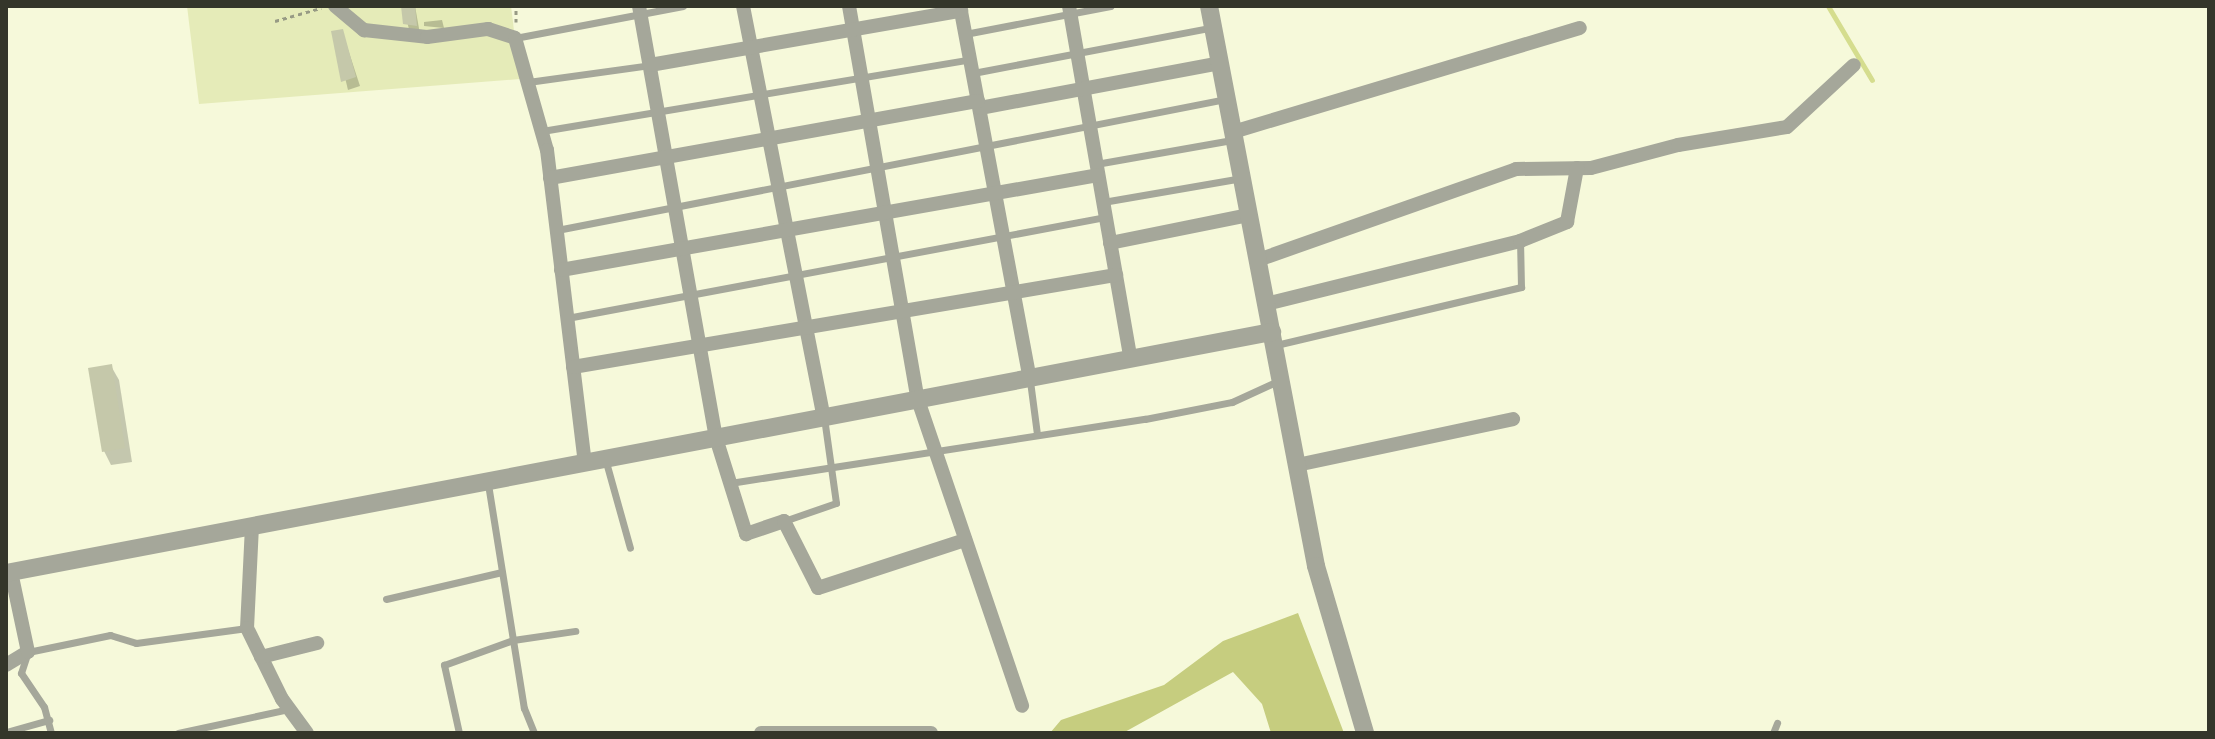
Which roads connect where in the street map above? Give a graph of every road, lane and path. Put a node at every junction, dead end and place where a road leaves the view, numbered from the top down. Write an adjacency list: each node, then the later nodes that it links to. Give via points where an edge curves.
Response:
1 (328, 6): 11 (path)
2 (335, 6): 16 (street, via 364,30 427,37 488,29)
3 (683, 6): 9 (lane)
4 (743, 6): 17 (street)
5 (849, 6): 14 (street)
6 (1110, 6): 10 (lane)
7 (1209, 6): 12 (street)
8 (960, 9): 14 (street); 15 (street)
9 (640, 10): 16 (lane); 20 (street)
10 (1069, 10): 15 (lane); 18 (street)
11 (275, 21)
12 (1213, 27): 18 (lane); 19 (street)
13 (1580, 28): 33 (street)
14 (853, 29): 17 (street); 23 (street)
15 (965, 34): 22 (street)
16 (515, 38): 24 (street)
17 (751, 47): 20 (street); 26 (street)
18 (1077, 53): 22 (lane); 25 (street)
19 (1220, 63): 25 (street); 27 (street)
20 (650, 65): 24 (lane); 29 (street)
21 (1854, 65): 38 (street, via 1787,127)
22 (971, 66): 23 (lane); 28 (street)
23 (862, 77): 26 (lane); 30 (street)
24 (528, 82): 32 (street)
25 (1083, 91): 28 (street); 31 (street)
26 (760, 94): 29 (lane); 34 (street)
27 (1227, 99): 31 (lane); 33 (street)
28 (979, 105): 30 (street); 35 (street)
29 (658, 111): 32 (lane); 36 (street)
30 (869, 122): 34 (street); 37 (street)
31 (1090, 126): 35 (lane); 39 (street)
32 (542, 131): 40 (street)
33 (1234, 135): 39 (lane); 41 (street)
34 (769, 139): 36 (street); 42 (street)
35 (986, 146): 37 (lane); 43 (street)
36 (667, 157): 40 (street); 45 (street)
37 (877, 164): 42 (lane); 46 (street)
38 (1577, 168): 52 (street, via 1567,222); 56 (street, via 1516,169)
39 (1097, 170): 43 (street); 44 (street)
40 (550, 178): 49 (street)
41 (1242, 178): 44 (lane); 47 (street)
42 (778, 185): 45 (lane); 50 (street)
43 (995, 194): 46 (street); 51 (street)
44 (1103, 202): 48 (street)
45 (675, 205): 49 (lane); 54 (street)
46 (885, 214): 50 (street); 55 (street)
47 (1249, 215): 53 (street); 56 (street)
48 (1105, 217): 51 (lane); 53 (street)
49 (557, 230): 57 (street)
50 (787, 232): 54 (street); 59 (street)
51 (1003, 237): 55 (lane); 60 (street)
52 (1520, 241): 62 (street); 66 (lane, via 1521,287)
53 (1110, 243): 58 (street)
54 (683, 249): 57 (street); 61 (street)
55 (893, 259): 59 (lane); 63 (street)
56 (1258, 260): 62 (street)
57 (561, 270): 64 (street)
58 (1116, 275): 60 (street); 68 (street)
59 (796, 278): 61 (lane); 65 (street)
60 (1014, 293): 63 (street); 70 (street)
61 (691, 296): 64 (lane); 67 (street)
62 (1266, 304): 66 (street)
63 (902, 311): 65 (street); 72 (street)
64 (567, 318): 69 (street)
65 (806, 328): 67 (street); 73 (street)
66 (1273, 339): 68 (street); 71 (street)
67 (700, 346): 69 (street); 76 (street)
68 (1131, 360): 70 (street)
69 (573, 367): 79 (street)
70 (1030, 379): 72 (street); 75 (lane)
71 (1281, 380): 75 (lane, via 1232,402); 80 (street)
72 (918, 400): 73 (street); 77 (street)
73 (824, 418): 76 (street); 81 (lane)
74 (1513, 419): 80 (street)
75 (1037, 434): 77 (lane)
76 (716, 438): 78 (street); 83 (street)
77 (934, 448): 81 (lane); 86 (street)
78 (605, 459): 79 (street); 87 (lane)
79 (585, 463): 82 (street)
80 (1297, 465): 110 (street, via 1316,566)
81 (831, 466): 83 (lane); 84 (lane, via 836,503)
82 (487, 482): 85 (street); 89 (lane)
83 (730, 483): 84 (street, via 746,534)
84 (784, 521): 86 (street, via 818,588)
85 (252, 526): 88 (street); 91 (street)
86 (965, 540): 98 (street)
87 (630, 548)
88 (9, 572): 95 (street)
89 (502, 572): 90 (lane); 93 (lane)
90 (386, 599)
91 (247, 628): 95 (lane, via 136,643 110,635); 96 (street)
92 (575, 631): 93 (lane)
93 (513, 640): 106 (lane, via 444,665); 107 (lane)
94 (317, 643): 96 (street)
95 (28, 652): 97 (street); 100 (lane, via 21,673)
96 (261, 657): 99 (street)
97 (6, 665)
98 (1022, 706)
99 (289, 709): 104 (lane); 105 (street)
100 (49, 720): 102 (lane); 103 (lane)
101 (1777, 723): 111 (lane)
102 (6, 732)
103 (51, 733)
104 (178, 733)
105 (307, 733)
106 (459, 733)
107 (534, 733)
108 (761, 733): 109 (street)
109 (931, 733)
110 (1365, 733)
111 (1773, 733)

